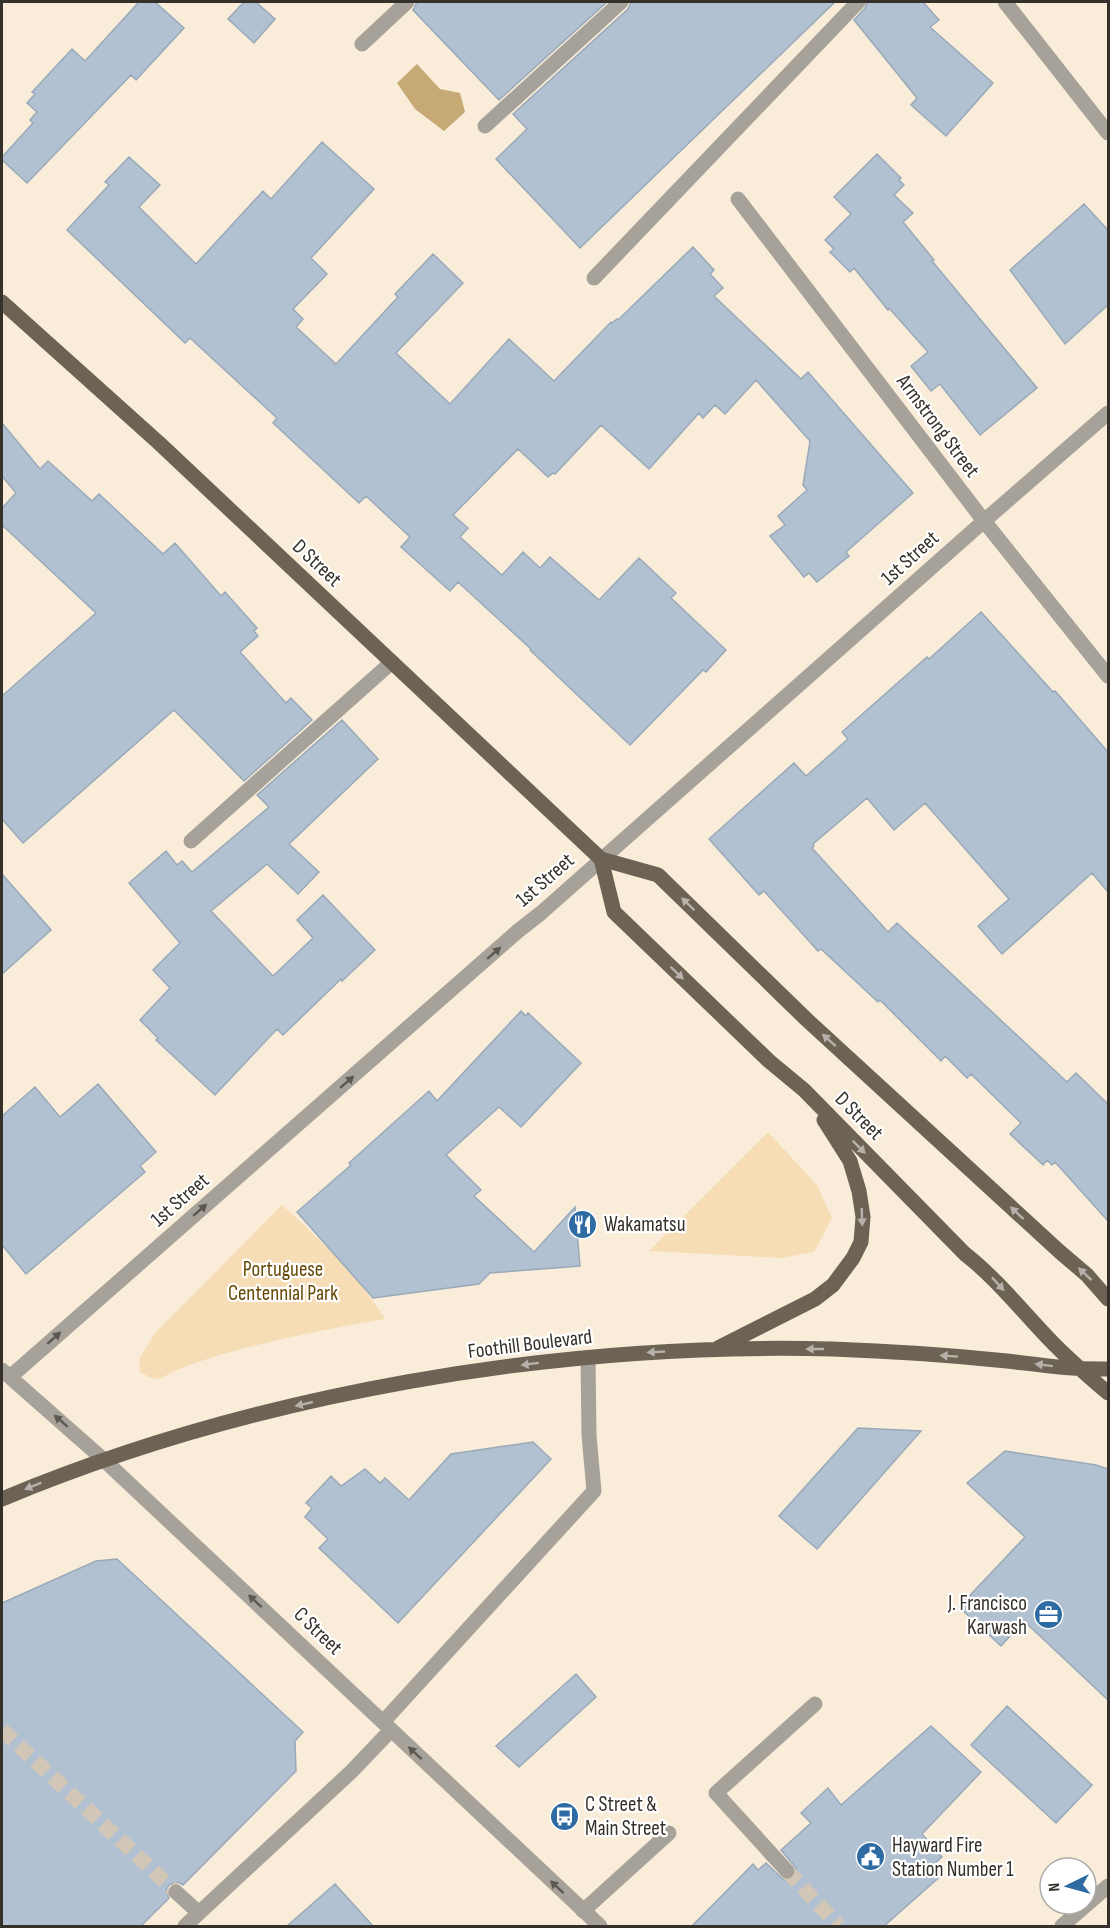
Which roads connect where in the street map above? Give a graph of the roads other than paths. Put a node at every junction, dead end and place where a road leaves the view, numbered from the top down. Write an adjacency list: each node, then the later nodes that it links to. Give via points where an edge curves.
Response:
1 (408, 2): 5 (street)
2 (621, 2): 6 (street)
3 (858, 2): 9 (street)
4 (1005, 2): 7 (street)
5 (362, 44)
6 (485, 126)
7 (1108, 133)
8 (738, 199): 12 (street, Armstrong Street)
9 (594, 278)
10 (2, 302): 13 (main road, D Street)
11 (1108, 413): 12 (street, 1st Street)
12 (984, 521): 14 (street, Armstrong Street); 16 (street, 1st Street)
13 (392, 662): 15 (street); 16 (main road, D Street)
14 (1108, 676)
15 (191, 841)
16 (601, 859): 17 (main road, D Street, one-way to 17, via 614,912); 18 (main road, D Street, one-way to 16, via 1087,1275 806,1020 658,875); 23 (street, 1st Street, one-way to 16)
17 (804, 1090): 19 (main road, one-way to 19, via 850,1161 863,1217 861,1242 833,1286); 22 (main road, D Street, one-way to 22)
18 (1108, 1299)
19 (714, 1350): 20 (main road, Foothill Boulevard, one-way to 20); 22 (main road, Foothill Boulevard, one-way to 19, via 853,1350)
20 (588, 1358): 26 (main road, Foothill Boulevard, one-way to 26, via 464,1373 362,1391 199,1431); 29 (street, via 594,1491)
21 (1108, 1369): 22 (main road, Foothill Boulevard)
22 (1080, 1370): 24 (main road, Foothill Boulevard); 25 (main road, D Street)
23 (6, 1374): 26 (street, C Street, one-way to 23)
24 (1108, 1382)
25 (1108, 1393)
26 (104, 1460): 27 (main road, Foothill Boulevard, one-way to 27); 29 (street, C Street, one-way to 26)
27 (2, 1499)
28 (815, 1704): 31 (street, via 716,1793)
29 (387, 1726): 34 (street, C Street, one-way to 29); 35 (street, via 352,1771)
30 (669, 1833): 34 (street)
31 (787, 1870)
32 (1108, 1886): 38 (street)
33 (176, 1892): 35 (street)
34 (583, 1911): 37 (street, C Street)
35 (199, 1913): 36 (street)
36 (185, 1926)
37 (600, 1926)
38 (1062, 1926)

